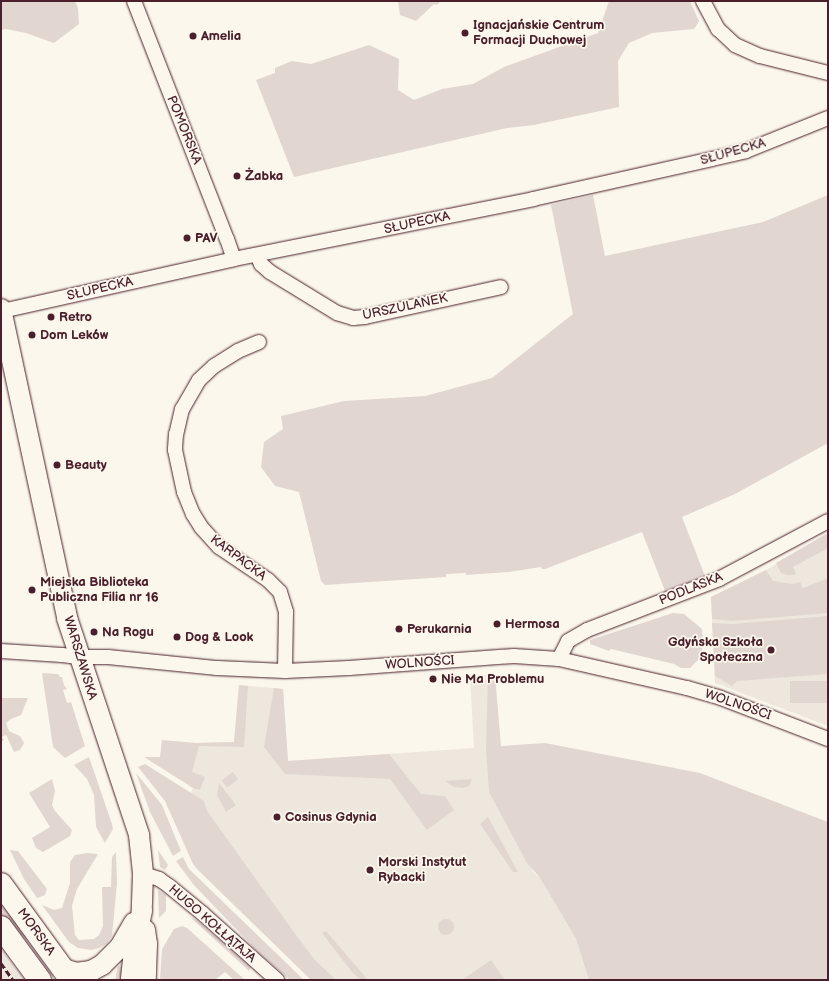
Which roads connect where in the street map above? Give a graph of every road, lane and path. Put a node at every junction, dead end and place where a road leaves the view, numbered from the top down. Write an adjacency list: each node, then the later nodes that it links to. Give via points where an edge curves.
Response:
1 (134, 1): 6 (street, POMORSKA)
2 (703, 1): 3 (street, via 718,29 735,45 760,56)
3 (828, 73)
4 (828, 118): 5 (street, SŁUPECKA, via 746,150 712,159 518,202)
5 (257, 255): 6 (street, SŁUPECKA); 7 (street, URSZULANEK, via 261,264 270,272 337,313 353,318)
6 (234, 259): 8 (street, SŁUPECKA)
7 (501, 286)
8 (1, 310): 12 (street, WARSZAWSKA, via 67,618)
9 (259, 342): 14 (street, KARPACKA, via 214,366 193,389 180,416 176,450 184,492 201,526 219,547 268,580 280,592 286,612)
10 (828, 521): 13 (street, PODLASKA, via 720,579 587,630 568,642)
11 (1, 651): 12 (street, WOLNOŚCI)
12 (79, 657): 14 (street, WOLNOŚCI); 16 (street, WARSZAWSKA, via 137,828)
13 (559, 659): 14 (street, WOLNOŚCI, via 514,656); 15 (street, WOLNOŚCI, via 721,698)
14 (285, 671)
15 (828, 739)
16 (143, 874): 18 (street, WARSZAWSKA); 24 (street, HUGO KOŁŁĄTAJA, via 159,879 169,886)
17 (1, 884): 20 (main road, MORSKA)
18 (142, 911): 20 (street, WARSZAWSKA, via 120,947 102,965 91,972); 22 (street, WARSZAWSKA); 23 (street, WARSZAWSKA, via 147,944)
19 (1, 927): 21 (main road, MORSKA)
20 (68, 975)
21 (40, 980)
22 (131, 980)
23 (146, 980)
24 (277, 980)

